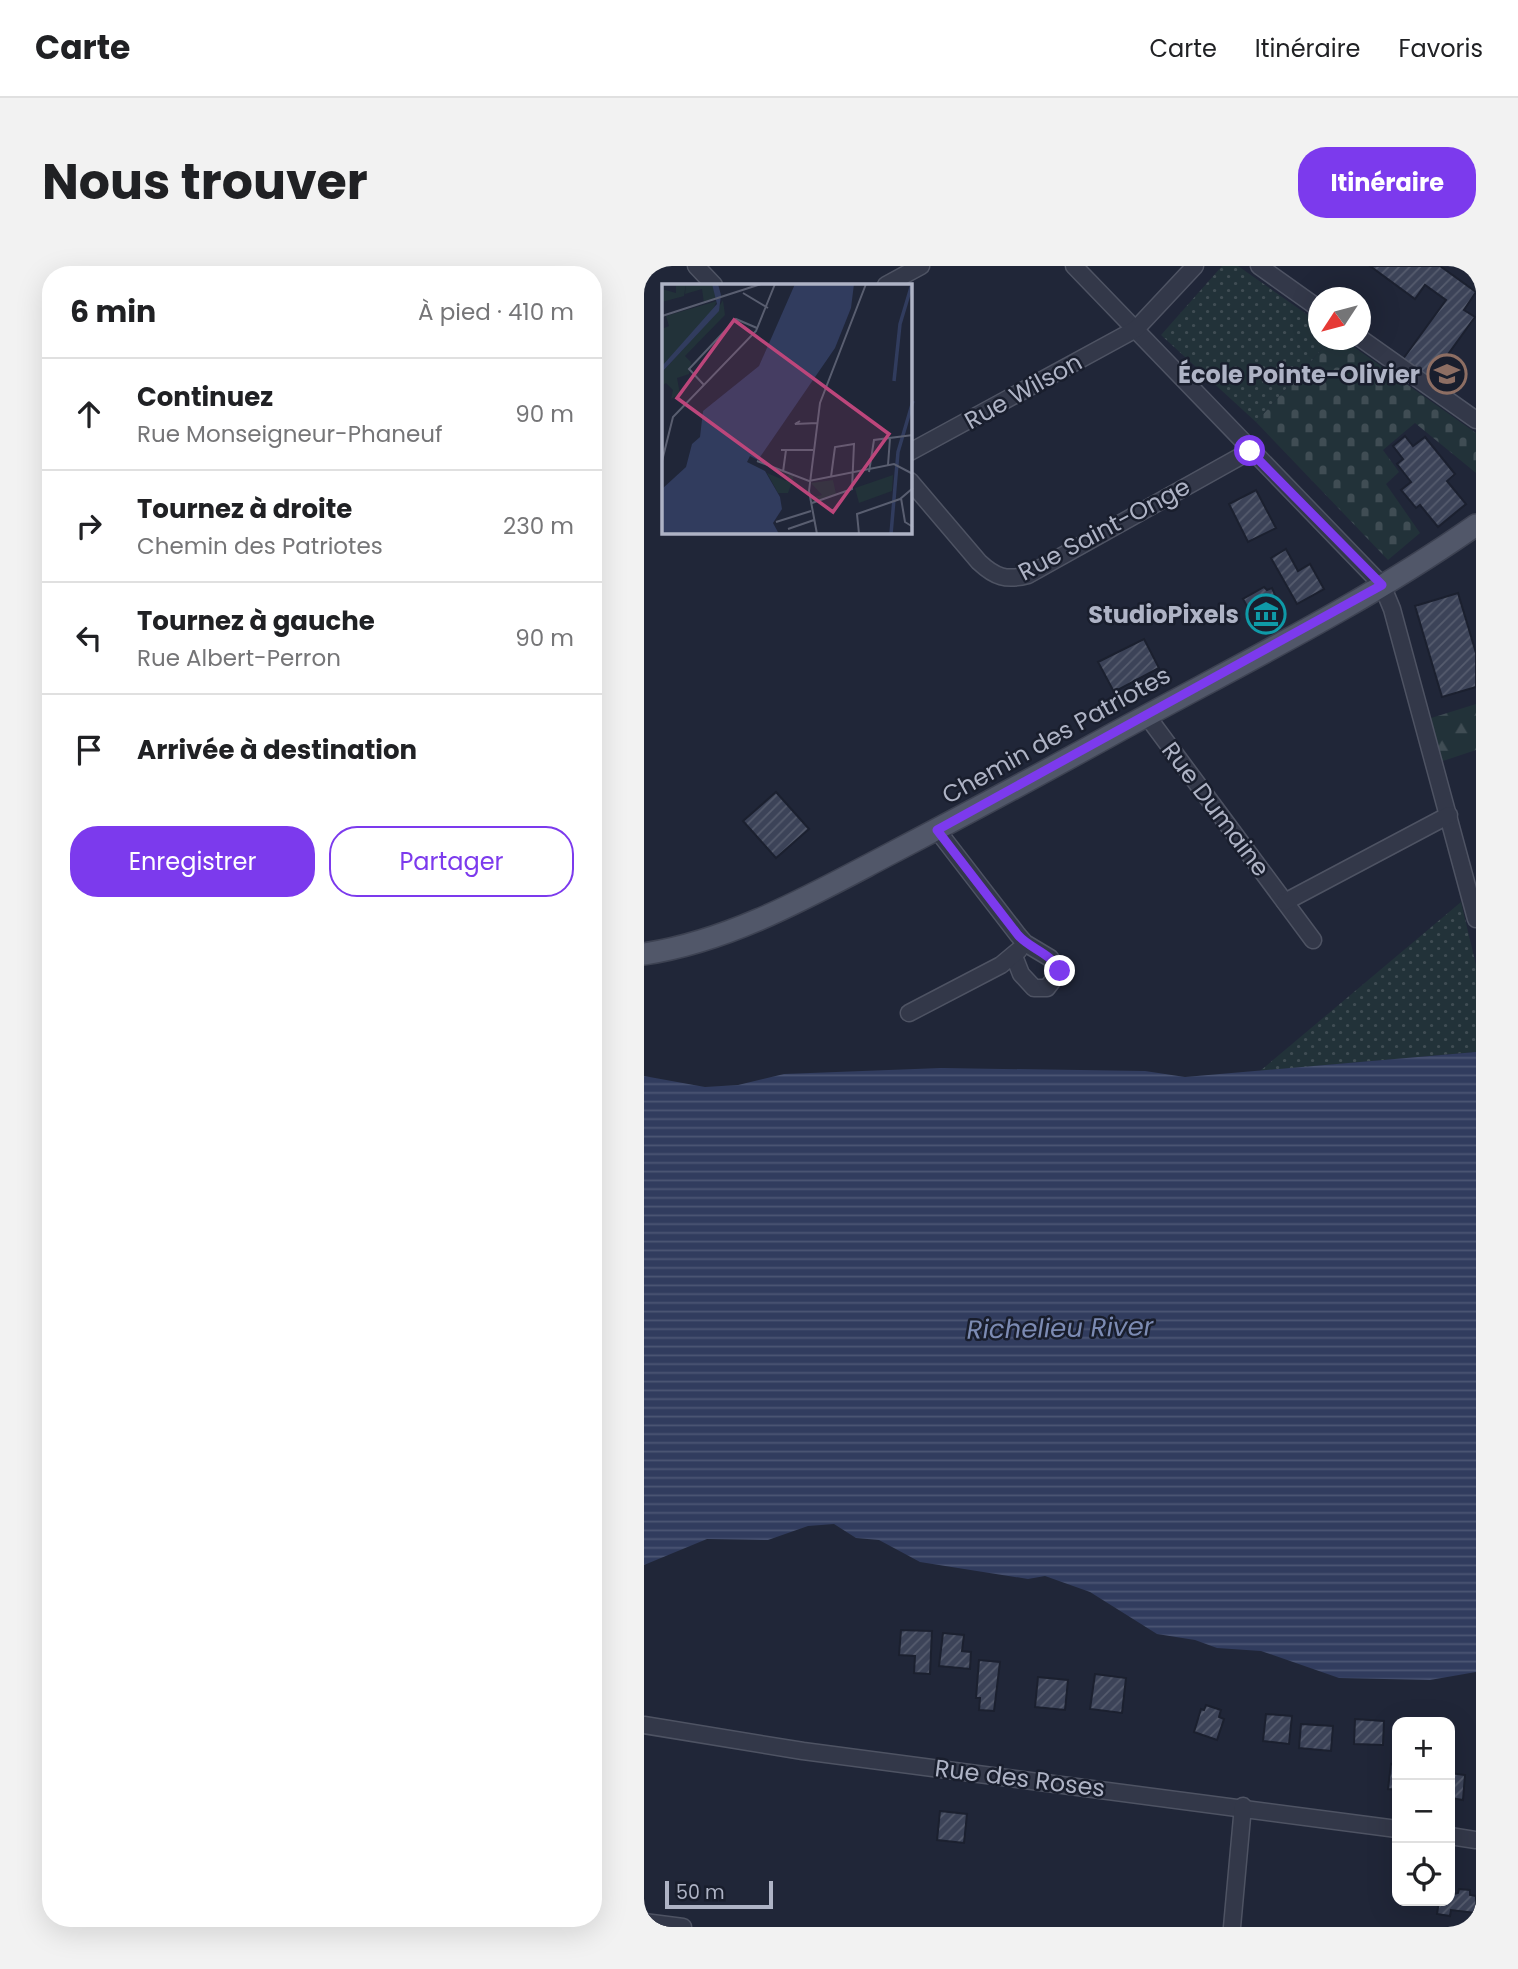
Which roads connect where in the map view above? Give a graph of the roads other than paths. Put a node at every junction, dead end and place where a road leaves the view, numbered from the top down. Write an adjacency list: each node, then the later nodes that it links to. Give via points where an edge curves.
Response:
1 (696, 266): 6 (street)
2 (921, 266): 7 (street)
3 (1074, 266): 9 (street)
4 (1195, 266): 9 (street, Rue Wilson)
5 (1259, 266): 8 (street)
6 (713, 284)
7 (888, 284)
8 (1308, 301)
9 (1136, 329): 12 (street, Rue Wilson); 13 (street)
10 (1371, 346): 11 (street)
11 (1476, 420)
12 (912, 451)
13 (1250, 451): 14 (street, Rue Saint-Onge, via 1016,578 991,574); 16 (street)
14 (912, 483)
15 (1476, 525): 16 (main road, Chemin des Patriotes)
16 (1382, 585): 17 (main road, Chemin des Patriotes); 18 (street)
17 (1147, 716): 19 (main road, Chemin des Patriotes); 20 (street, Rue Dumaine)
18 (1449, 815): 20 (street, Rue Dumaine); 21 (street)
19 (937, 830): 23 (street); 24 (main road, Chemin des Patriotes, via 769,915)
20 (1285, 902): 22 (street, Rue Dumaine)
21 (1476, 919)
22 (1313, 940)
23 (1025, 943): 25 (street); 25 (street, via 1056,963 1060,971 1054,983 1042,989 1030,986)
24 (644, 954)
25 (1014, 956): 26 (street)
26 (909, 1013)
27 (644, 1725): 28 (street, Rue des Roses, via 790,1749)
28 (1243, 1807): 29 (street, Rue des Roses); 34 (street)
29 (1392, 1828)
30 (1455, 1837): 31 (street)
31 (1476, 1840)
32 (644, 1922): 33 (street)
33 (683, 1927)
34 (1232, 1927)

